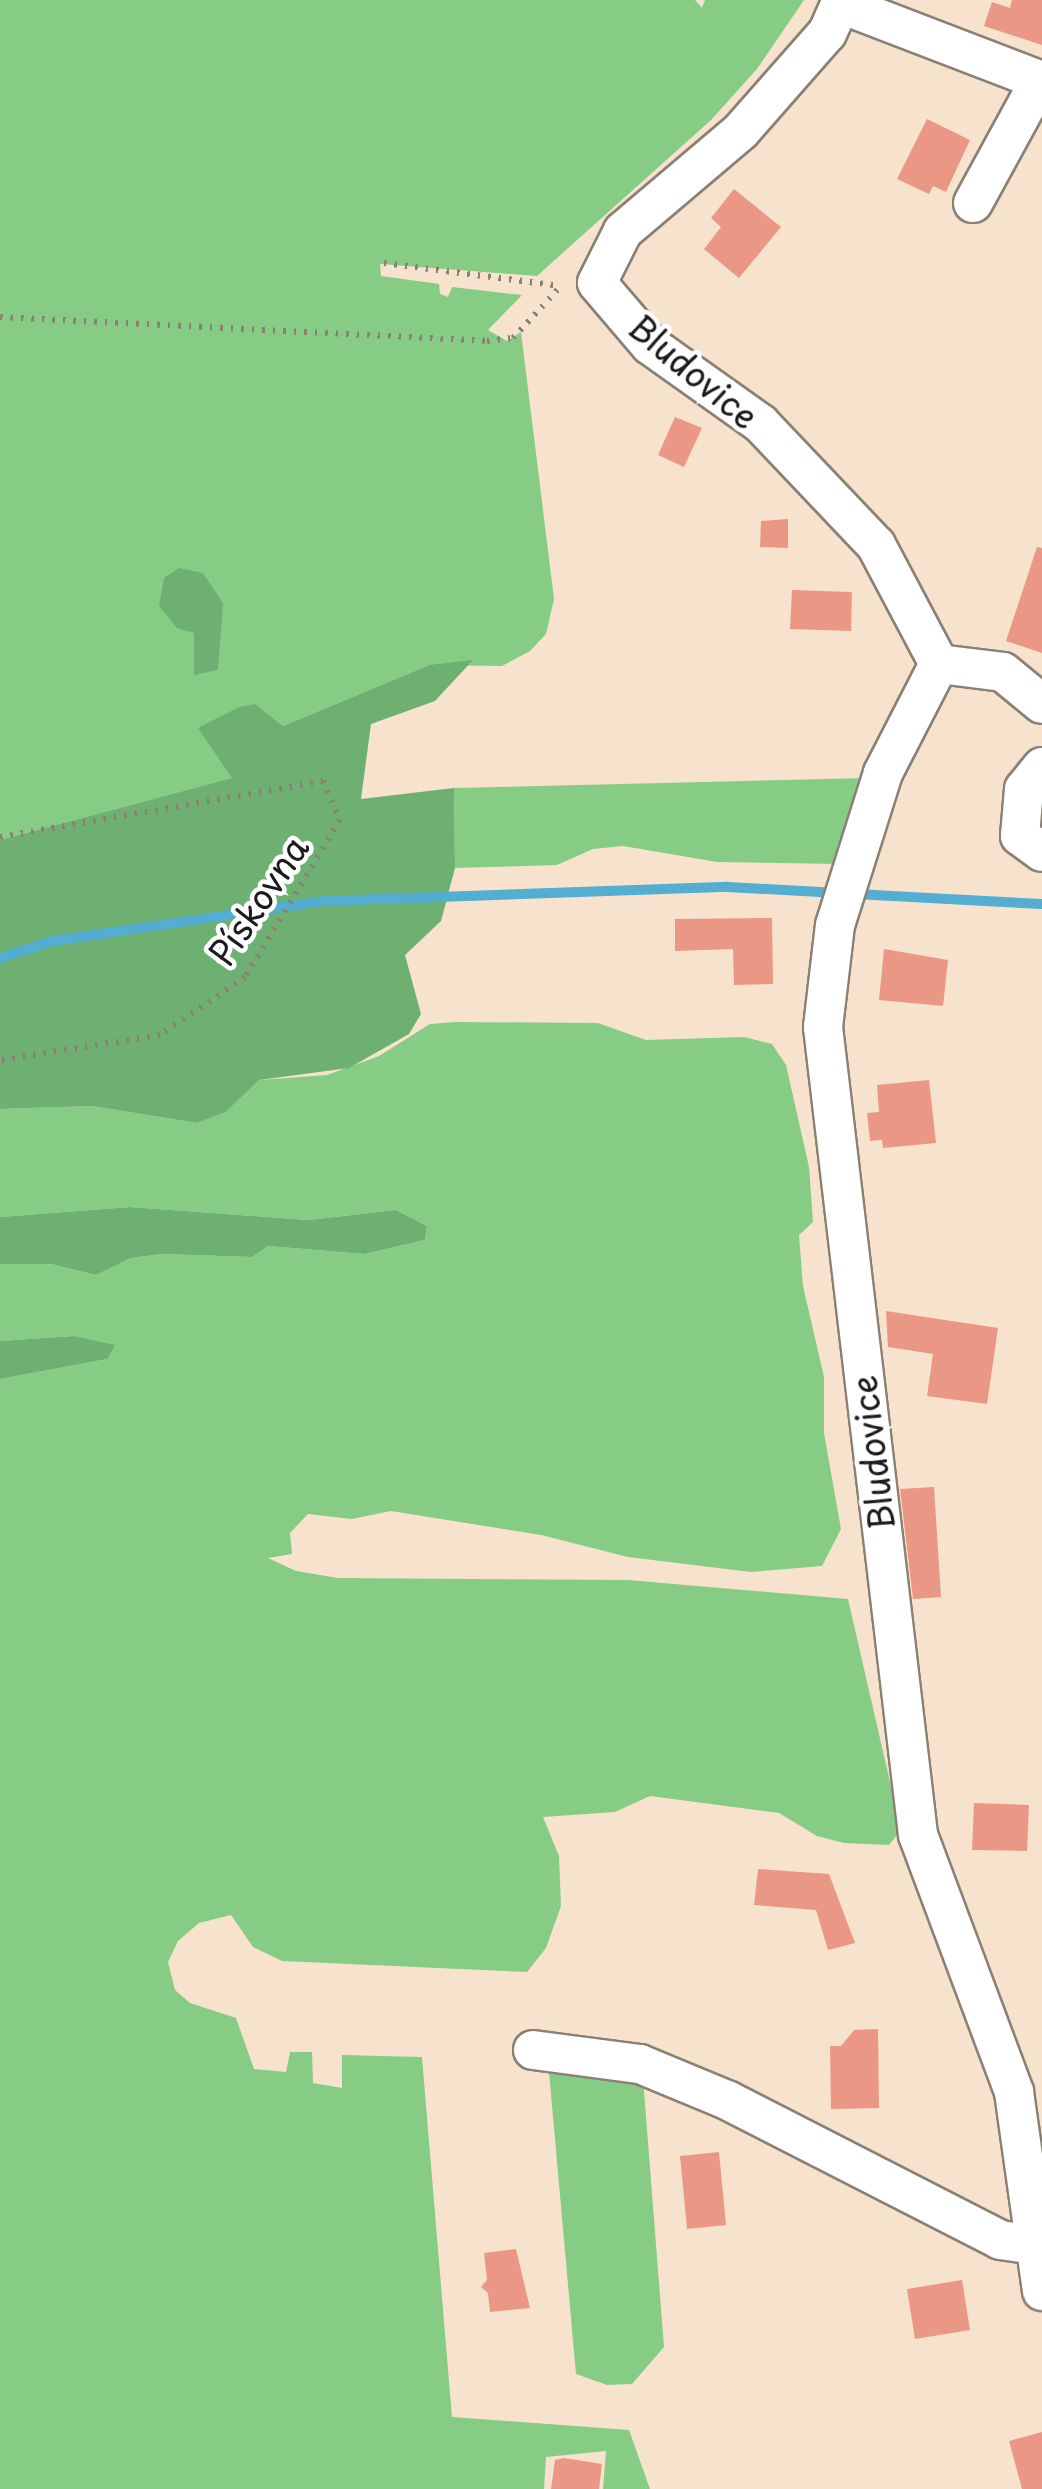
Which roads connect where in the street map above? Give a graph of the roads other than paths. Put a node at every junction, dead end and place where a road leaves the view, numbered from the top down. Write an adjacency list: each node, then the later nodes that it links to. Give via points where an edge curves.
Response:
1 (842, 2): 2 (street); 4 (street, Bludovice, via 827,33 741,131 623,231 579,284 761,424 876,545)
2 (1041, 80): 3 (street)
3 (973, 203)
4 (939, 664): 5 (street, via 1003,672); 9 (street, Bludovice, via 871,811 835,925 824,1027 918,1834 1014,2092)
5 (1042, 704)
6 (1042, 767): 7 (street, via 1024,789 1020,836)
7 (1042, 852)
8 (533, 2050): 9 (street, via 640,2064 726,2100 1000,2240)
9 (1036, 2245): 10 (street, Bludovice)
10 (1042, 2292)

